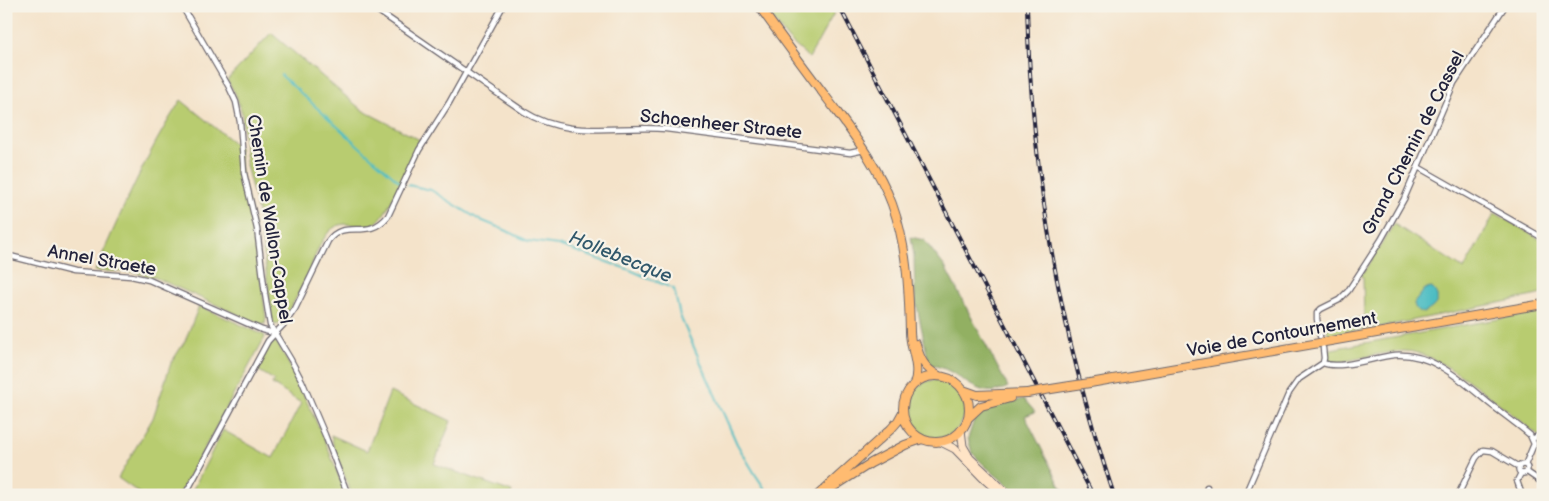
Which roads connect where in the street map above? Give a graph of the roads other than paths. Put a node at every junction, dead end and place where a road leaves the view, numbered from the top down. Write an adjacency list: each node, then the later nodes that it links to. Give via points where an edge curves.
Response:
1 (182, 6): 13 (street, Chemin de Wallon-Cappel, via 237,106 244,173 258,235 268,317)
2 (371, 6): 6 (street, Schoenheer Straete)
3 (503, 6): 6 (street)
4 (759, 6): 7 (main road)
5 (1505, 6): 8 (street, Grand Chemin de Cassel, via 1454,83)
6 (467, 72): 7 (street, Schoenheer Straete, via 529,115 564,128 661,128 850,153); 13 (street, via 420,150 388,216 371,229 343,229 333,236 295,309)
7 (864, 150): 12 (main road, via 886,187 899,225 906,261)
8 (1418, 167): 9 (street); 14 (street, Grand Chemin de Cassel, via 1395,216 1350,287 1338,300 1318,313)
9 (1543, 238)
10 (6, 255): 13 (street, Annel Straete, via 78,273 149,280)
11 (1543, 304): 20 (main road, Voie de Contournement, bridge)
12 (910, 315): 17 (main road, via 921,360); 18 (main road, via 910,339 917,372)
13 (274, 334): 34 (street); 35 (street, Chemin de Wallon-Cappel, via 308,396)
14 (1320, 336)
15 (1322, 348): 16 (street)
16 (1323, 364): 26 (street, via 1336,366 1402,355 1424,359 1469,386); 41 (street, via 1302,377 1291,389)
17 (940, 376): 18 (main road, via 928,377); 19 (main road, via 952,380)
18 (914, 384): 21 (main road, via 905,396)
19 (963, 390): 20 (main road, Voie de Contournement, via 977,395); 22 (main road, via 968,403)
20 (1027, 393): 22 (main road, Voie de Contournement, via 984,405)
21 (903, 412): 25 (main road, via 909,429); 36 (main road, via 891,429)
22 (968, 418): 23 (main road)
23 (962, 430): 27 (main road); 39 (main road, via 963,446 970,458)
24 (1543, 430): 26 (street)
25 (922, 439): 27 (main road); 37 (main road, via 871,463)
26 (1532, 439): 28 (street, via 1533,446)
27 (941, 442): 38 (main road, via 955,449)
28 (1525, 465): 29 (street); 30 (street)
29 (1519, 467): 31 (street); 42 (street, via 1492,451 1481,452)
30 (1527, 472): 31 (street); 32 (street)
31 (1521, 473): 43 (street, via 1517,481)
32 (1543, 483)
33 (1207, 487): 40 (street)
34 (186, 495)
35 (348, 495)
36 (818, 495)
37 (821, 495)
38 (1002, 495)
39 (1009, 495)
40 (1206, 495)
41 (1245, 495)
42 (1458, 495)
43 (1522, 495)

